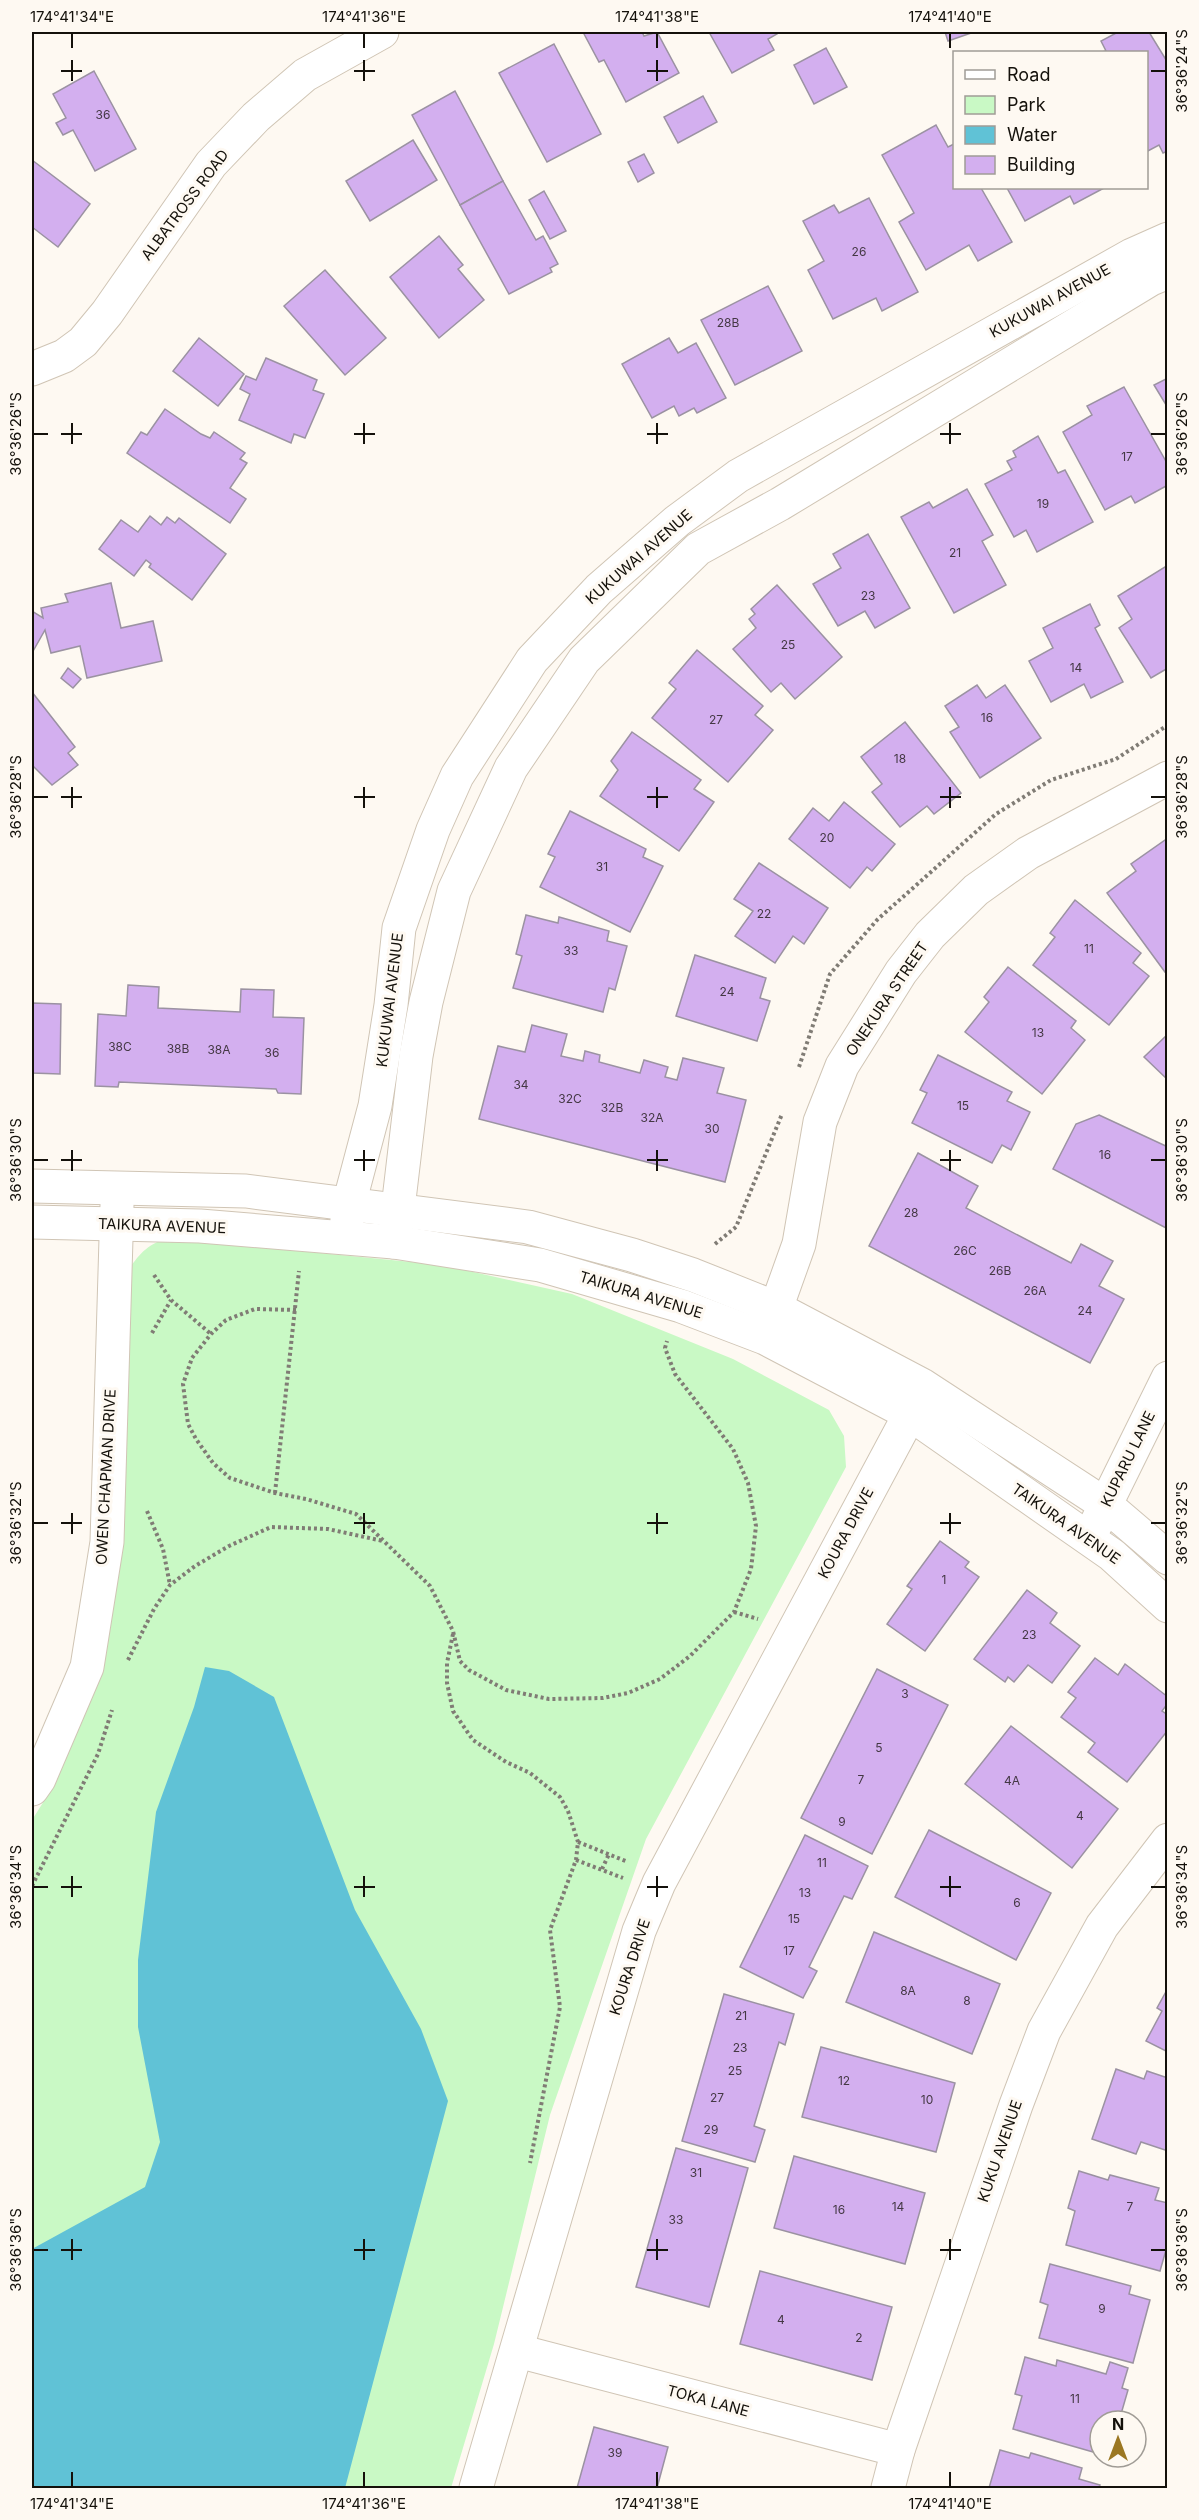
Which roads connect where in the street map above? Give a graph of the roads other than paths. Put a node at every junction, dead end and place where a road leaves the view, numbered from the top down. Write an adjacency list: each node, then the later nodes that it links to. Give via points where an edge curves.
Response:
1 (382, 32): 4 (street, ALBATROSS ROAD, via 305,75 256,117 211,164 83,342 64,356)
2 (1167, 239): 8 (street, KUKUWAI AVENUE, via 738,476 677,521 599,589 532,660 457,776 433,830 399,928 375,1106)
3 (1167, 272): 9 (street, KUKUWAI AVENUE, via 698,549 584,660 511,768 454,891 416,1056)
4 (32, 369)
5 (1167, 778): 14 (street, ONEKURA STREET, via 1028,853 976,890 930,935 901,972 842,1066 820,1122 799,1244)
6 (32, 1186): 7 (street, TAIKURA AVENUE)
7 (118, 1188): 8 (street, TAIKURA AVENUE, via 246,1191); 11 (street, OWEN CHAPMAN DRIVE)
8 (349, 1204): 9 (street, TAIKURA AVENUE); 12 (street, KUKUWAI AVENUE)
9 (399, 1210): 13 (street, KUKUWAI AVENUE); 14 (street, TAIKURA AVENUE, via 528,1227 632,1255)
10 (32, 1222): 11 (street, TAIKURA AVENUE)
11 (117, 1225): 12 (street, TAIKURA AVENUE, via 200,1226); 22 (street, OWEN CHAPMAN DRIVE, via 106,1542 87,1667)
12 (345, 1236): 13 (street, TAIKURA AVENUE)
13 (394, 1242): 15 (street, TAIKURA AVENUE, via 540,1265 681,1306)
14 (777, 1308): 15 (street, ONEKURA STREET); 17 (street, TAIKURA AVENUE)
15 (765, 1338): 17 (street, TAIKURA AVENUE)
16 (1167, 1378): 18 (street, KUPARU LANE)
17 (916, 1399): 18 (street, TAIKURA AVENUE); 19 (street, TAIKURA AVENUE); 24 (street, KOURA DRIVE, via 659,1883 636,1941)
18 (1106, 1505): 19 (street, KUPARU LANE); 20 (street, TAIKURA AVENUE)
19 (1087, 1538): 21 (street, TAIKURA AVENUE, via 1112,1555)
20 (1167, 1558)
21 (1167, 1606)
22 (32, 1789)
23 (1167, 1840): 25 (street, KUKU AVENUE, via 1102,1926 1044,2031)
24 (518, 2351): 25 (street, TOKA LANE); 26 (street, KOURA DRIVE)
25 (898, 2450): 27 (street, KUKU AVENUE)
26 (476, 2488)
27 (888, 2488)

